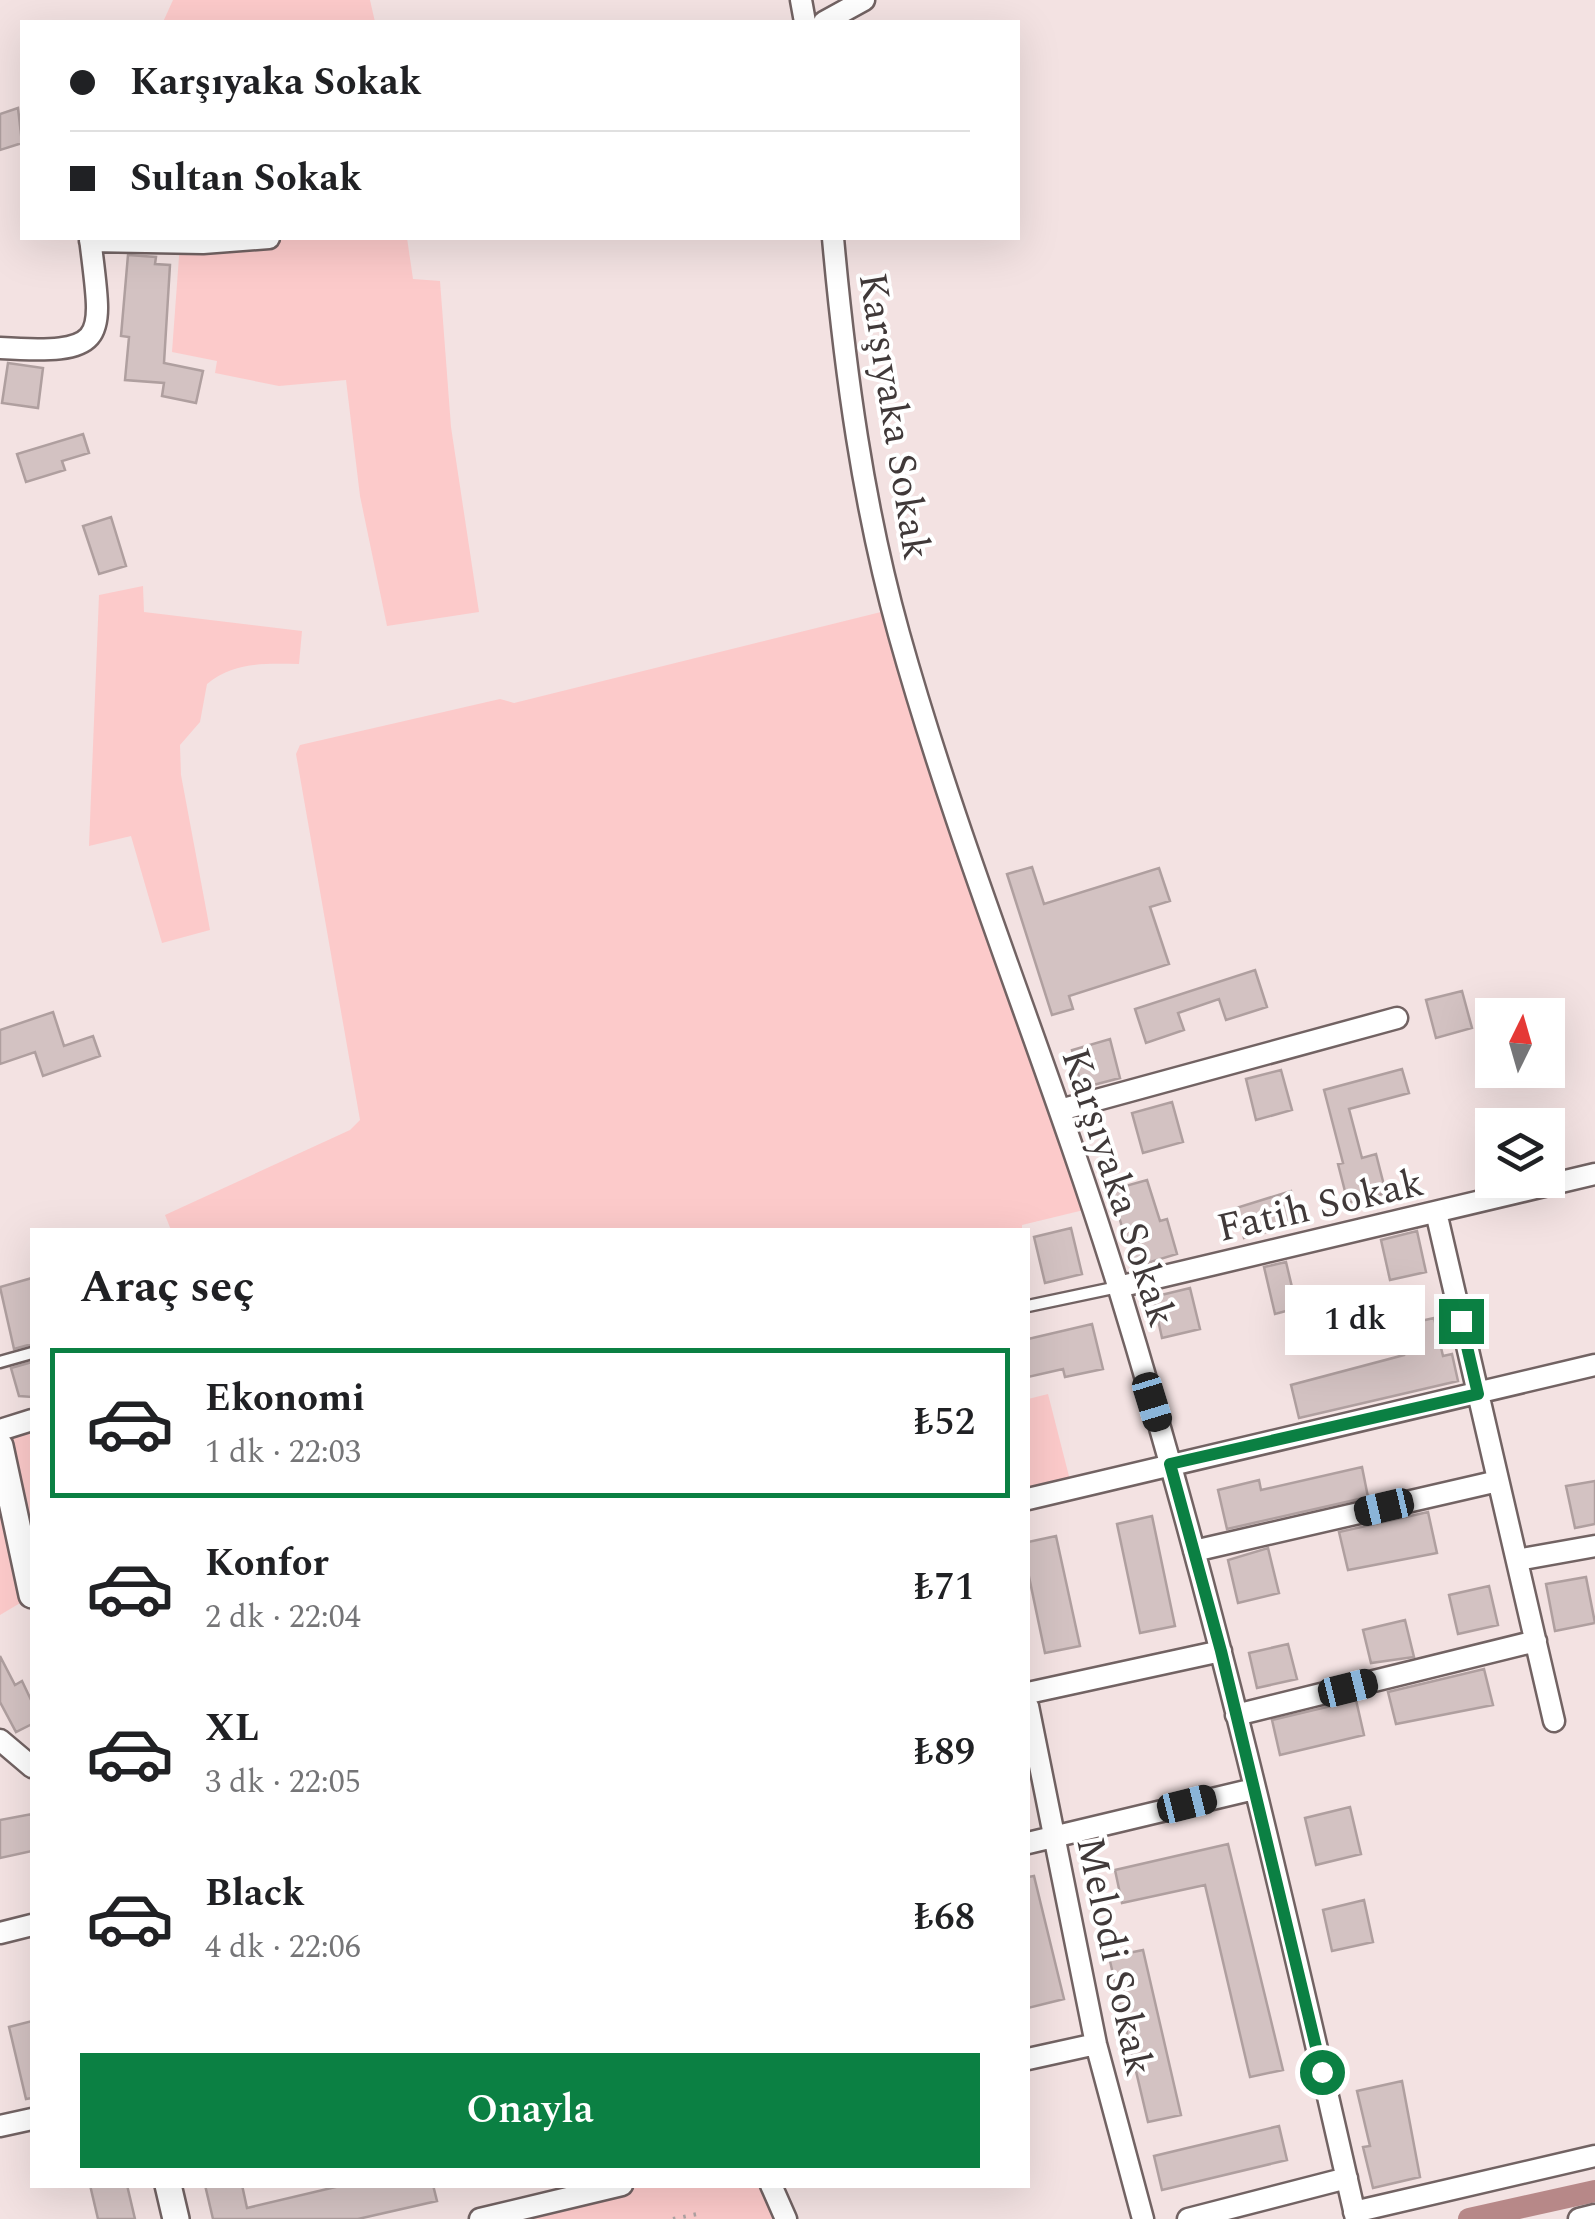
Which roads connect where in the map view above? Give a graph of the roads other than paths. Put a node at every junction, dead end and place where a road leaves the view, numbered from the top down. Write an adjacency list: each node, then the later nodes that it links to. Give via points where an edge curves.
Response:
1 (864, 0): 2 (street)
2 (828, 20)
3 (90, 240): 4 (street); 6 (street, via 98,304 96,325 84,343 59,352)
4 (243, 240)
5 (833, 240): 8 (street, Karşıyaka Sokak, via 845,360 896,621)
6 (0, 348)
7 (1397, 1018): 8 (street)
8 (1060, 1110): 11 (street, Karşıyaka Sokak)
9 (1595, 1174): 10 (street, Fatih Sokak)
10 (1436, 1212): 11 (street, Fatih Sokak); 16 (street)
11 (1118, 1287): 12 (lane); 20 (street, Karşıyaka Sokak)
12 (1030, 1306)
13 (30, 1354): 14 (lane)
14 (0, 1362)
15 (1595, 1365): 16 (street)
16 (1478, 1394): 20 (street); 21 (street)
17 (30, 1421): 18 (street)
18 (0, 1430)
19 (0, 1446): 26 (street)
20 (1170, 1464): 22 (street); 24 (street, Karşıyaka Sokak)
21 (1498, 1481): 24 (street); 25 (street)
22 (1030, 1498)
23 (1595, 1546): 25 (street)
24 (1194, 1551): 28 (street, Karşıyaka Sokak)
25 (1517, 1560): 27 (street)
26 (30, 1586)
27 (1536, 1642): 30 (street); 32 (street)
28 (1221, 1651): 29 (street); 30 (street, Karşıyaka Sokak)
29 (1030, 1694)
30 (1236, 1715): 35 (street, Karşıyaka Sokak)
31 (1030, 1716): 36 (street, Melodi Sokak)
32 (1554, 1721)
33 (0, 1740): 34 (street)
34 (30, 1766)
35 (1254, 1788): 36 (street); 45 (street, Karşıyaka Sokak)
36 (1054, 1836): 37 (street); 40 (street, Melodi Sokak)
37 (1030, 1842)
38 (30, 1925): 39 (street)
39 (0, 1932)
40 (1096, 2044): 41 (street); 56 (street, Melodi Sokak)
41 (1030, 2059)
42 (30, 2118): 43 (street)
43 (0, 2126)
44 (1595, 2156): 51 (street)
45 (1347, 2178): 51 (street, Karşıyaka Sokak); 57 (street)
46 (169, 2188): 53 (street)
47 (521, 2188): 50 (street)
48 (612, 2188): 50 (street)
49 (772, 2188): 55 (street)
50 (526, 2214): 54 (street)
51 (1355, 2215)
52 (1595, 2215): 58 (street)
53 (176, 2219)
54 (480, 2219)
55 (786, 2219)
56 (1143, 2219)
57 (1188, 2219)
58 (1578, 2219)

